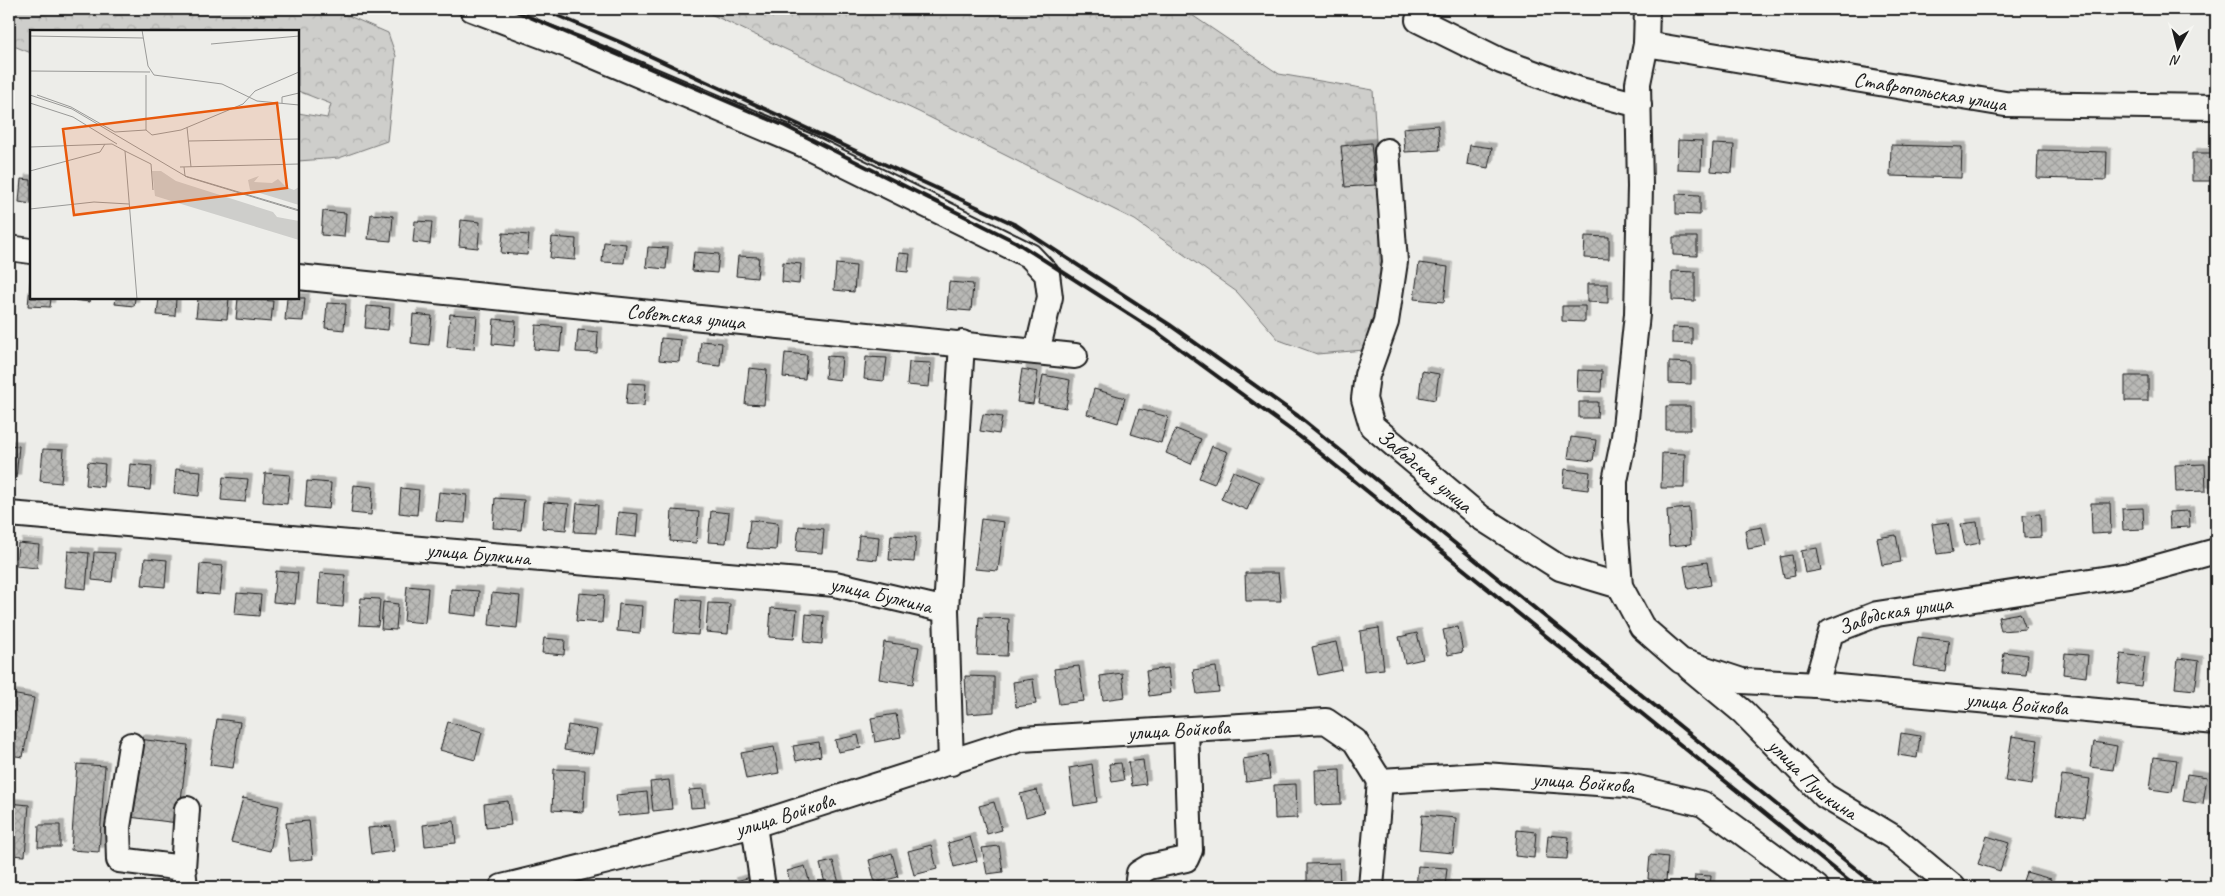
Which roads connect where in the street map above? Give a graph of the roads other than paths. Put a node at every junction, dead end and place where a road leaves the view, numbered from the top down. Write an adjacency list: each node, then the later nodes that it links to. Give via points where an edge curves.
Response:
1 (472, 9): 12 (street, via 580,50 807,146 1030,256 1047,274 1050,297)
2 (1648, 9): 4 (street)
3 (1418, 20): 5 (street, via 1501,61 1577,89)
4 (1646, 44): 5 (street, via 1638,83); 6 (street, Ставропольская улица, via 2005,104)
5 (1639, 105): 16 (street, via 1637,314 1624,437 1615,481)
6 (2216, 107)
7 (1387, 150): 16 (street, Заводская улица, via 1395,262 1386,322 1366,375 1364,399 1372,426 1488,522 1560,568)
8 (9, 248): 9 (street)
9 (30, 251)
10 (299, 277): 11 (street, Советская улица)
11 (962, 343): 12 (street, Советская улица); 17 (street)
12 (1037, 352): 13 (street, Советская улица)
13 (1075, 356)
14 (9, 514): 17 (street, улица Булкина, via 835,584)
15 (2216, 551): 19 (street, Заводская улица, via 2129,575 1877,614 1831,632)
16 (1620, 586): 18 (street, via 1642,627)
17 (946, 610): 23 (street)
18 (1681, 661): 19 (street, via 1742,681); 33 (street, улица Пушкина, via 1742,712 1825,796 1893,837)
19 (1816, 685): 20 (street, улица Войкова)
20 (2216, 722)
21 (1186, 730): 23 (street, улица Войкова, via 1021,739); 24 (street, улица Войкова, via 1326,721 1355,741); 30 (street, via 1190,850 1186,859 1149,867 1139,873)
22 (131, 745): 27 (street, via 118,827 119,860)
23 (951, 763): 26 (street, улица Войкова)
24 (1380, 781): 31 (street); 32 (street, улица Войкова, via 1484,775 1626,785 1703,804)
25 (187, 809): 27 (street)
26 (754, 825): 28 (street, улица Войкова); 29 (street)
27 (184, 878)
28 (502, 887)
29 (763, 887)
30 (1137, 887)
31 (1371, 887)
32 (1816, 887)
33 (1953, 887)

